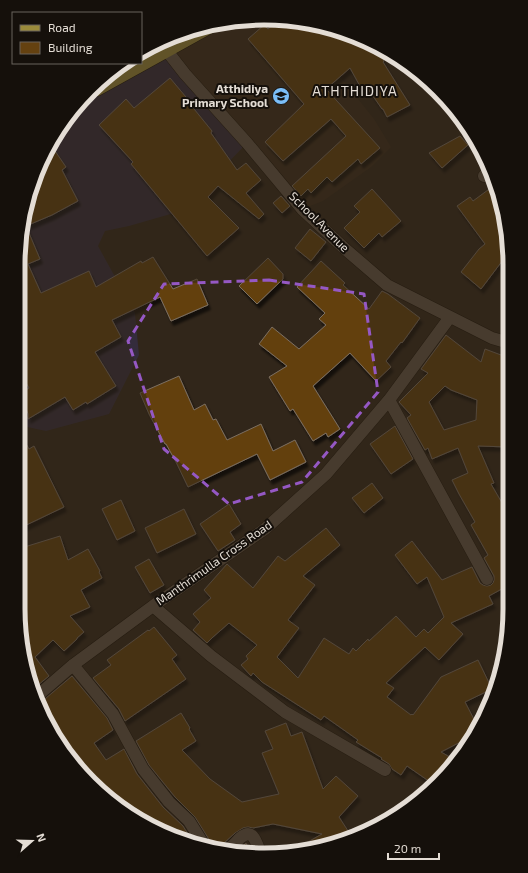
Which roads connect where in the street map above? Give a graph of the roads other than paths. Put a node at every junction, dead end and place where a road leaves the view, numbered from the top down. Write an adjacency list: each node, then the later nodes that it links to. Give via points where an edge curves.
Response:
1 (196, 35): 2 (main road)
2 (167, 51): 3 (main road); 4 (street, School Avenue, via 302,209 387,284)
3 (104, 86)
4 (450, 317): 5 (street, School Avenue); 6 (street, Manthrimulla Cross Road)
5 (503, 341)
6 (389, 400): 7 (street); 8 (street, Manthrimulla Cross Road, via 326,474 265,529)
7 (487, 578)
8 (153, 606): 9 (street, Manthrimulla Cross Road); 11 (street, via 211,656 286,712)
9 (73, 665): 10 (street, Manthrimulla Cross Road); 12 (street, via 113,714 143,768 169,802 190,821)
10 (41, 693)
11 (385, 770)
12 (201, 840)
13 (232, 846): 14 (street, via 250,834 254,836)
14 (259, 848)

